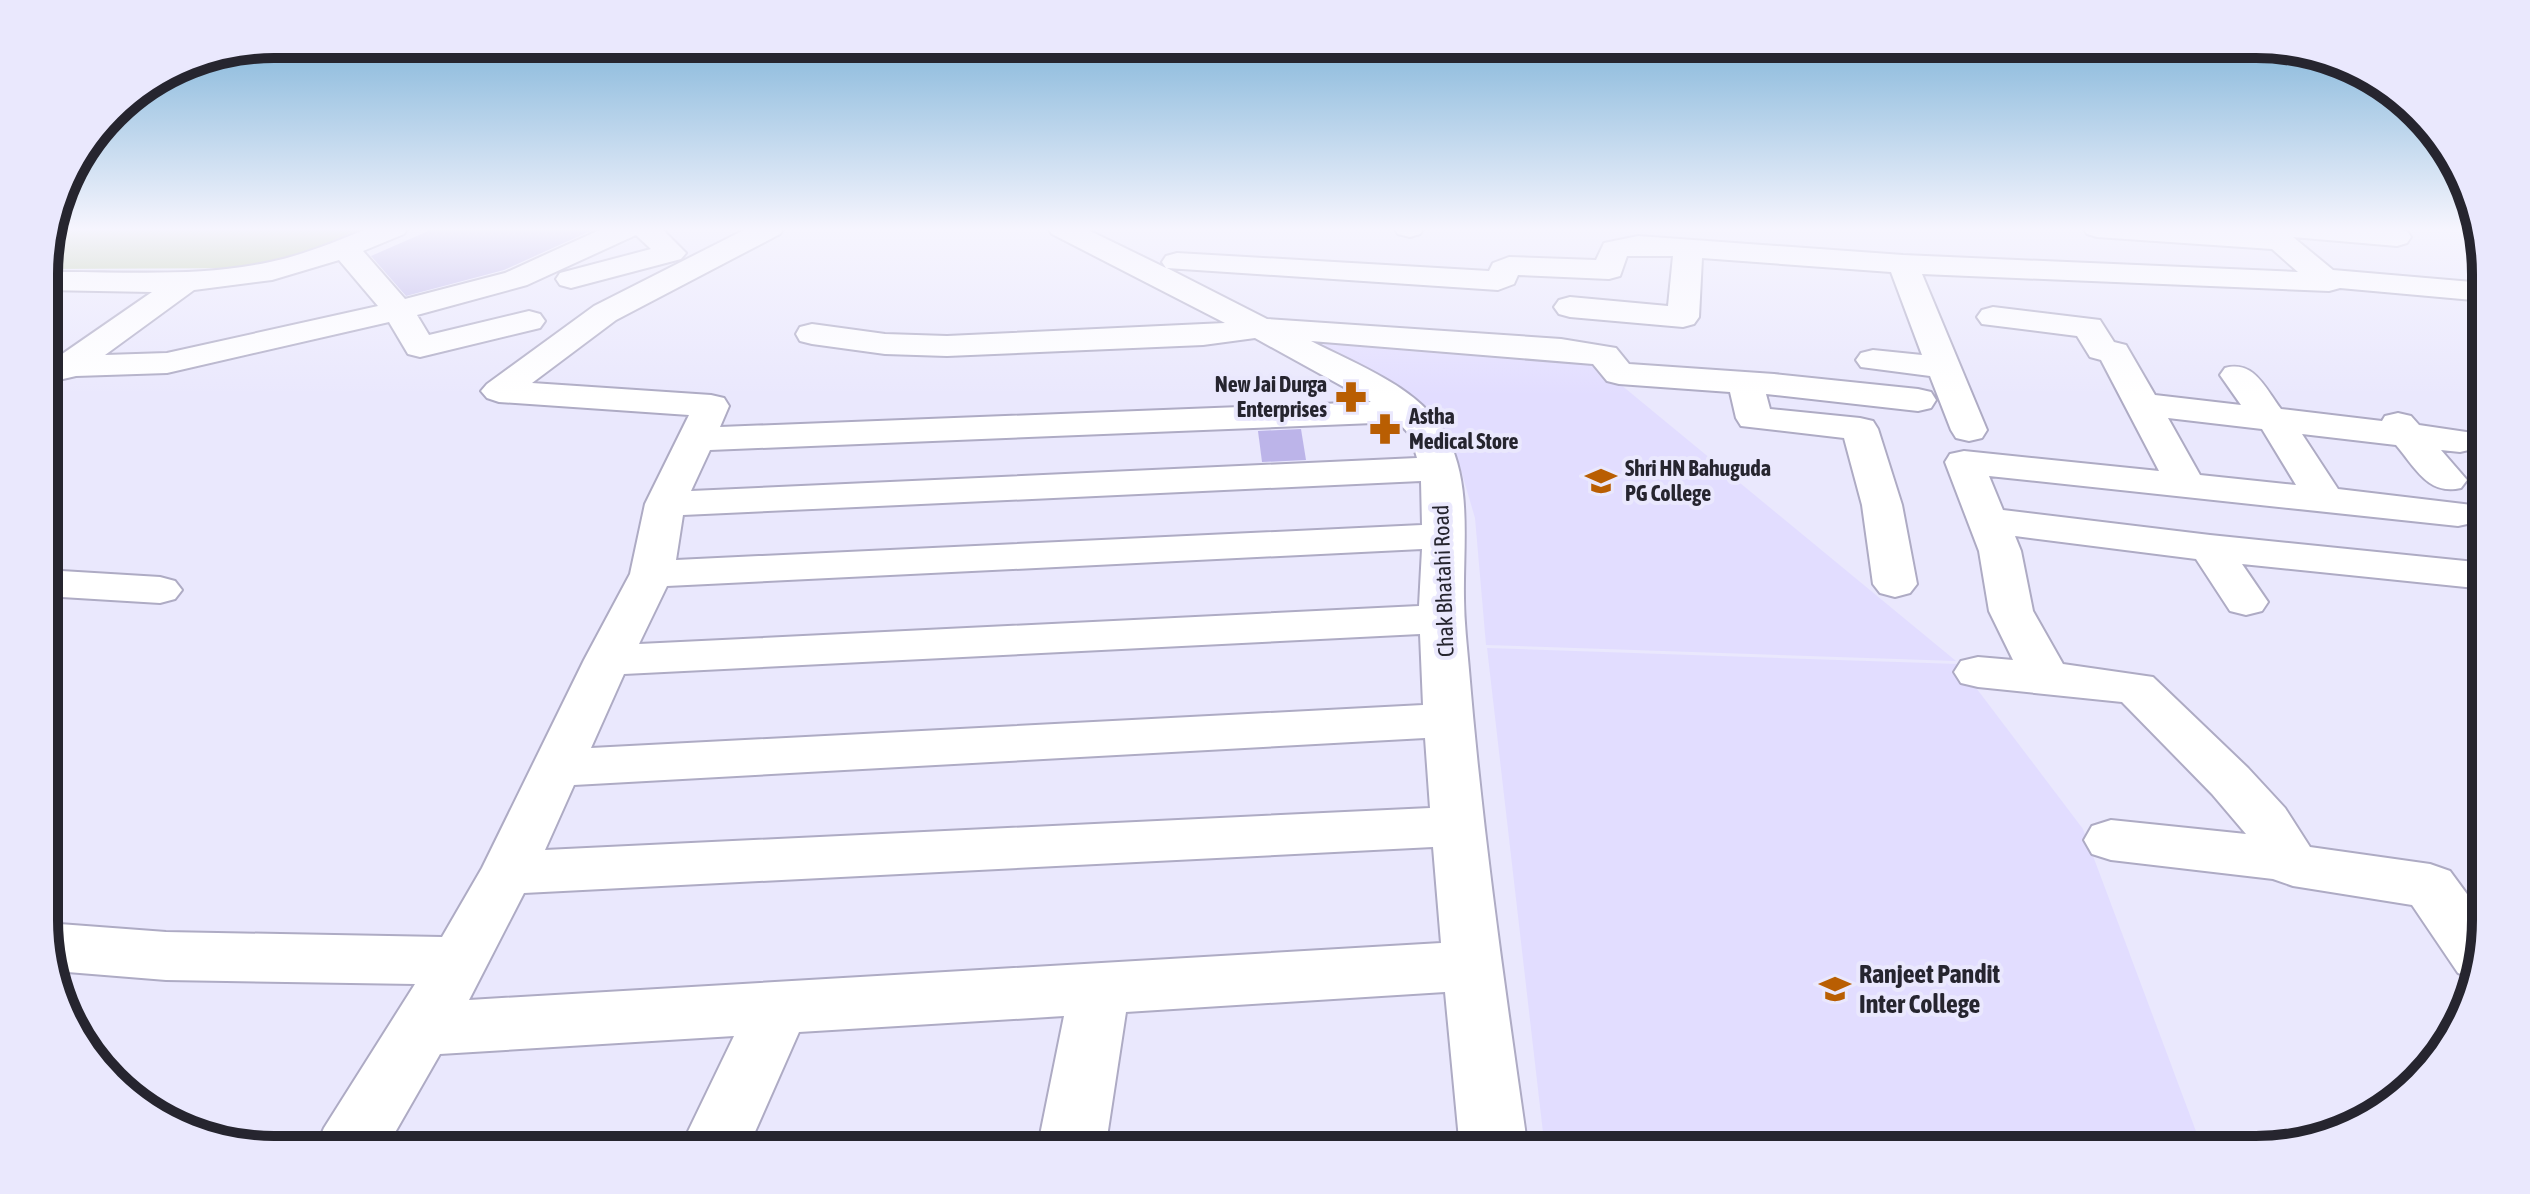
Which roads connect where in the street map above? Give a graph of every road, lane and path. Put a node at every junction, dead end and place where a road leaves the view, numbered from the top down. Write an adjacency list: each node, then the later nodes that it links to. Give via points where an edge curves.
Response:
1 (183, 284): 23 (street)
2 (375, 284): 15 (street)
3 (498, 284): 15 (street)
4 (576, 284): 16 (street)
5 (662, 284): 16 (street)
6 (1227, 284): 13 (street, Chak Bhatahi Road)
7 (1227, 284): 13 (street)
8 (1463, 284): 13 (street)
9 (1685, 284): 14 (street, via 1683,317)
10 (1911, 284): 22 (street)
11 (2390, 284): 12 (street)
12 (2472, 291)
13 (1280, 298): 19 (street, via 1203,335 947,346); 26 (street, via 1604,355 1619,374); 30 (street, Chak Bhatahi Road, via 1374,390)
14 (1570, 307)
15 (398, 310): 18 (street, via 420,347); 24 (street, via 167,363)
16 (605, 313): 34 (street, via 499,391 711,406)
17 (1993, 317): 29 (street, via 2088,327 2102,350 2114,352)
18 (529, 321)
19 (812, 334)
20 (1717, 344): 26 (street)
21 (1873, 360): 22 (street)
22 (1944, 367): 32 (street)
23 (58, 373)
24 (58, 374)
25 (2237, 375): 31 (street)
26 (1739, 382): 27 (street); 46 (street, via 1754,418 1860,429 1882,505)
27 (1918, 400)
28 (2381, 403): 33 (street)
29 (2142, 404): 31 (street); 37 (street)
30 (1405, 411): 34 (street); 36 (street, Chak Bhatahi Road, via 1428,434)
31 (2272, 420): 33 (street); 38 (street)
32 (1969, 430)
33 (2409, 436): 35 (street); 38 (street, via 2453,497)
34 (696, 439): 39 (street)
35 (2460, 441)
36 (1439, 469): 39 (street); 41 (street, Chak Bhatahi Road)
37 (2186, 485): 38 (street); 40 (street, via 1964,462)
38 (2325, 500)
39 (665, 504): 43 (street)
40 (1987, 520): 42 (street); 52 (street, via 2000,551 2011,611)
41 (1442, 536): 43 (street); 49 (street, Chak Bhatahi Road)
42 (2210, 548): 44 (street); 48 (street)
43 (652, 574): 50 (street)
44 (2472, 575)
45 (58, 584): 47 (street)
46 (1895, 584)
47 (160, 590)
48 (2246, 602)
49 (1442, 619): 50 (street); 53 (street, Chak Bhatahi Road)
50 (607, 660): 54 (street)
51 (1978, 672): 52 (street)
52 (2048, 678): 57 (street, via 2136,688 2230,781)
53 (1451, 720): 54 (street); 55 (street, Chak Bhatahi Road)
54 (555, 768): 58 (street)
55 (1456, 826): 58 (street); 62 (street, Chak Bhatahi Road)
56 (2111, 840): 57 (street)
57 (2290, 860): 59 (street, via 2293,865 2430,886)
58 (507, 873): 61 (street)
59 (2470, 944)
60 (60, 948): 61 (street, via 166,956)
61 (459, 961): 65 (street)
62 (1472, 966): 63 (street); 69 (street, Chak Bhatahi Road)
63 (1099, 991): 64 (street); 68 (street)
64 (778, 1010): 65 (street); 67 (street)
65 (422, 1029): 66 (street)
66 (357, 1136)
67 (720, 1136)
68 (1073, 1136)
69 (1492, 1136)

